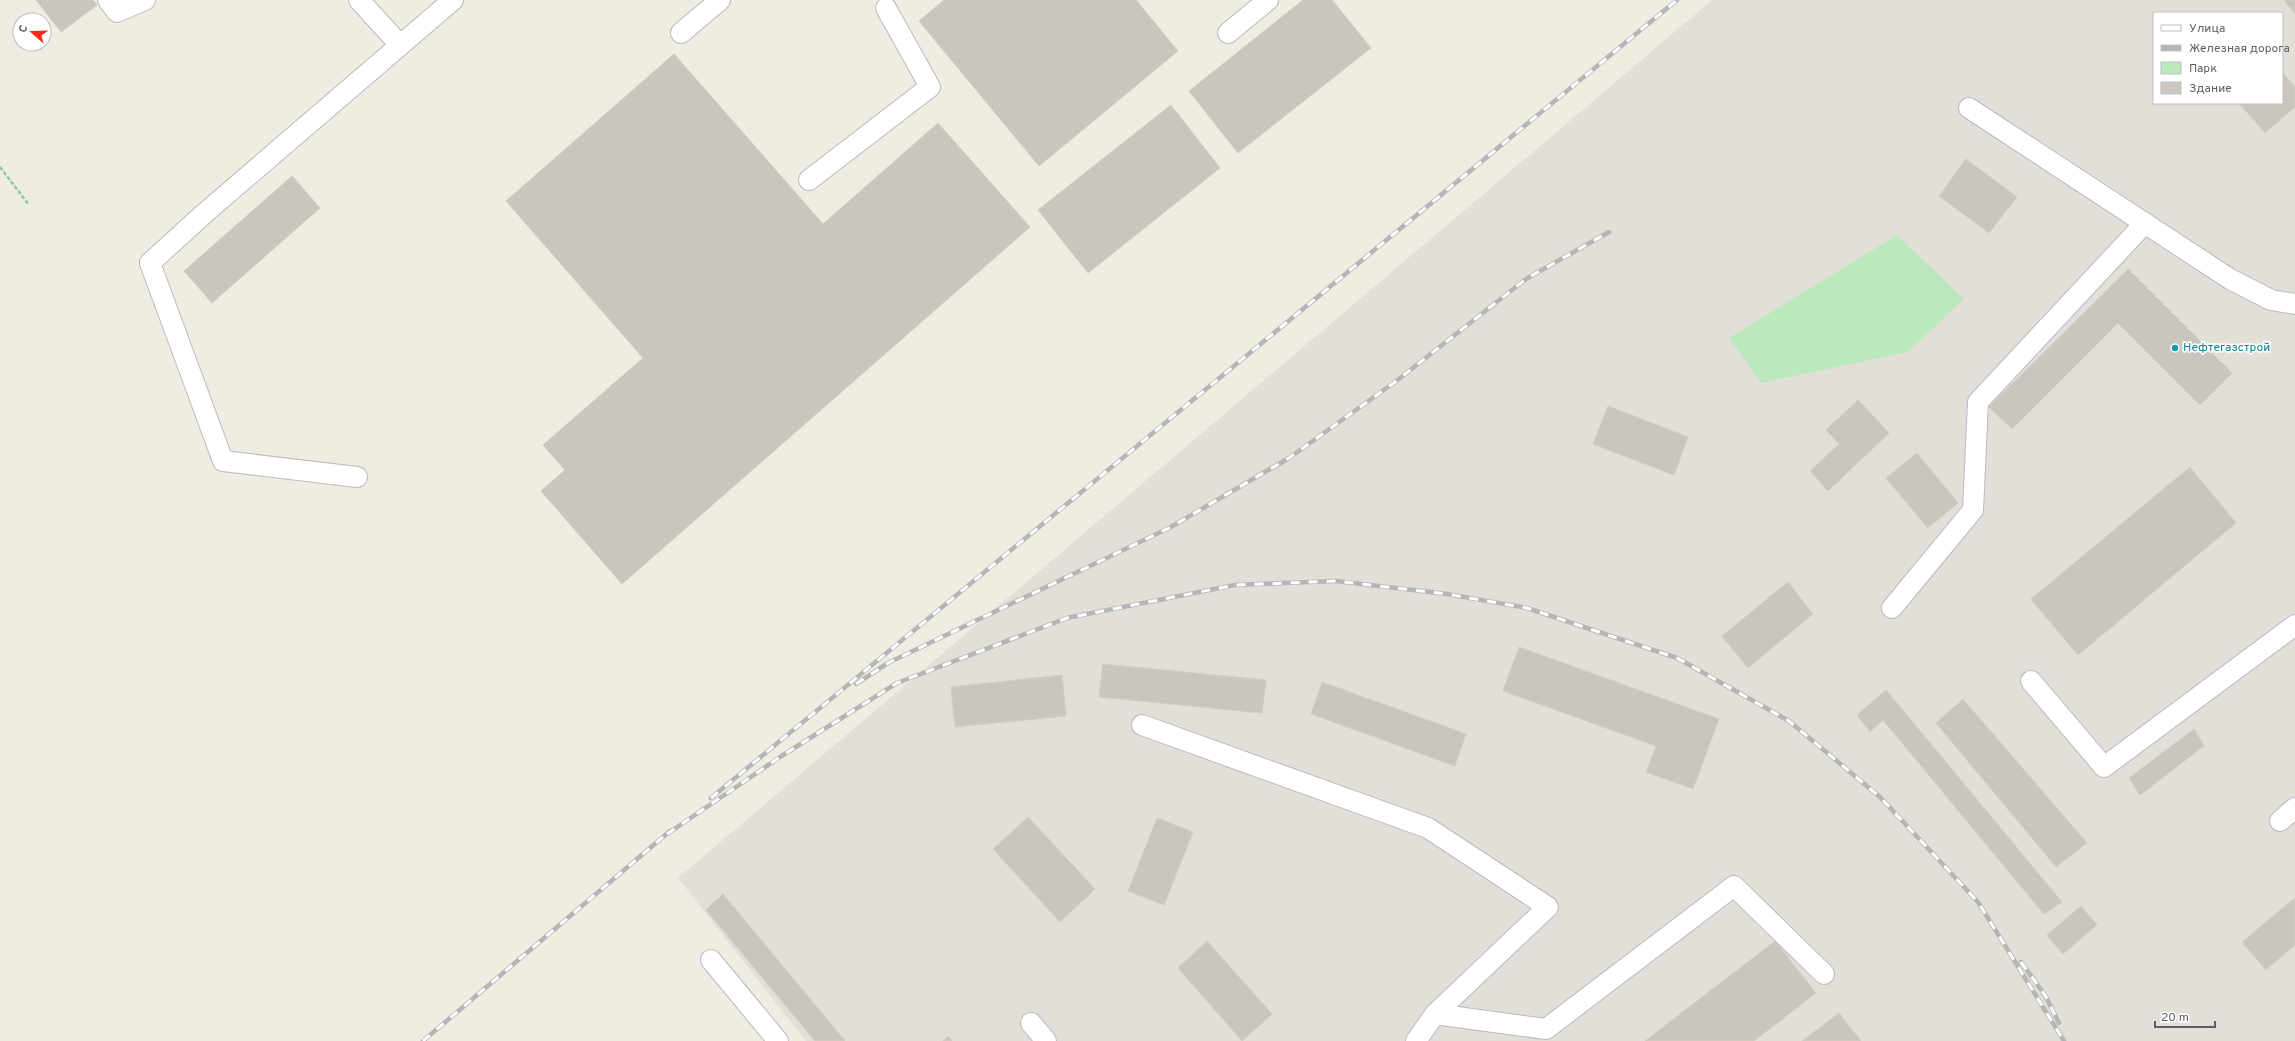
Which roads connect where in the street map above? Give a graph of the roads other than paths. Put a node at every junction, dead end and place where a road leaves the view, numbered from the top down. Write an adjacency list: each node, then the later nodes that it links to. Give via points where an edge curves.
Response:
1 (108, 0): 2 (street, via 117,12)
2 (145, 0)
3 (359, 0): 10 (street)
4 (453, 0): 10 (street)
5 (720, 0): 8 (street)
6 (1268, 0): 9 (street)
7 (887, 3): 12 (street, via 930,87)
8 (681, 33)
9 (1228, 33)
10 (400, 46): 15 (street, via 150,263 223,461)
11 (1969, 108): 13 (street)
12 (809, 180)
13 (2145, 223): 14 (street, via 2230,280 2271,300); 16 (street, via 1978,402 1973,510)
14 (2295, 304)
15 (357, 478)
16 (1892, 608)
17 (2295, 625): 18 (street, via 2104,767)
18 (2031, 681)
19 (1142, 725): 22 (street, via 1428,828 1548,908)
20 (711, 960): 24 (street)
21 (1824, 974): 22 (street, via 1734,886 1546,1029)
22 (1434, 1014): 26 (street)
23 (1031, 1023): 25 (street)
24 (778, 1041)
25 (1046, 1041)
26 (1416, 1041)

